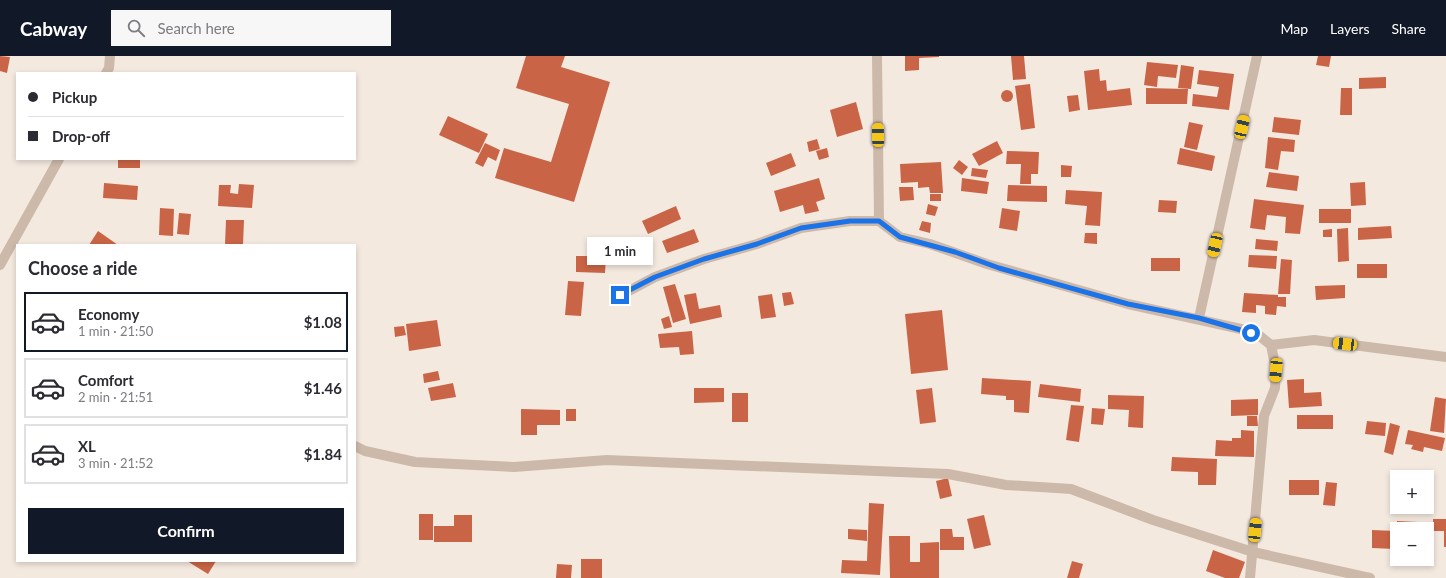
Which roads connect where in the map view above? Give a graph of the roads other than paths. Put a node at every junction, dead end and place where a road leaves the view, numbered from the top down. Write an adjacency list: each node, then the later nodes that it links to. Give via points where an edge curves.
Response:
1 (110, 56): 4 (street)
2 (877, 56): 6 (street)
3 (1257, 56): 10 (street)
4 (107, 72)
5 (58, 160): 7 (street)
6 (879, 221): 9 (street, via 850,221 801,228 655,277); 10 (street, via 900,237 955,252 994,267 1128,304)
7 (15, 243): 8 (street)
8 (0, 265)
9 (620, 295)
10 (1199, 318): 11 (street, via 1241,329 1261,337)
11 (1271, 345): 12 (street, via 1314,340); 14 (street, via 1276,370 1275,388 1264,416)
12 (1446, 357)
13 (356, 446): 14 (street, via 365,451 414,462 514,467 607,460 948,474 1006,484 1071,488 1153,520)
14 (1253, 552): 15 (street); 16 (street)
15 (1250, 578)
16 (1370, 578)

